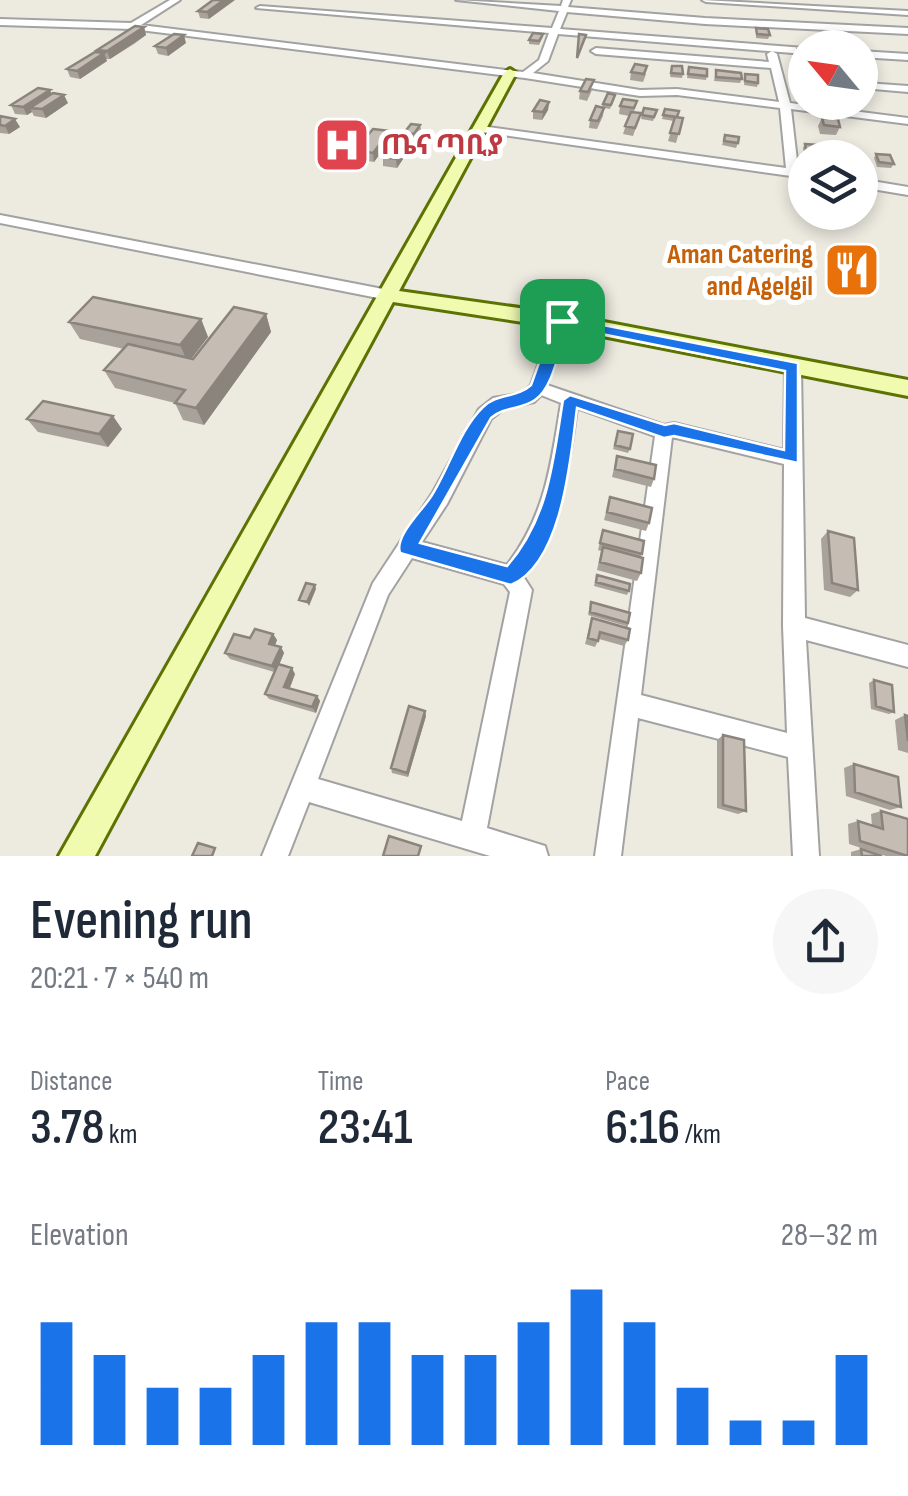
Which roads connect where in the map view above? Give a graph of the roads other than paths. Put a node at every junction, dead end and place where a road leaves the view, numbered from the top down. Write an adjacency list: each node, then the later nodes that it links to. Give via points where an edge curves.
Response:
1 (176, 0): 8 (street)
2 (460, 0): 4 (street)
3 (706, 0): 6 (street)
4 (565, 6): 9 (street); 10 (street)
5 (260, 8): 10 (street)
6 (908, 13)
7 (0, 22): 8 (street)
8 (132, 26): 17 (street)
9 (908, 31)
10 (557, 34): 11 (street); 17 (street, via 543,61)
11 (771, 48): 12 (street); 16 (street)
12 (788, 50)
13 (596, 51): 16 (street)
14 (878, 55): 15 (street)
15 (908, 57)
16 (774, 65): 20 (street)
17 (517, 74): 20 (street, via 640,93); 22 (street)
18 (878, 87): 19 (street)
19 (908, 89)
20 (785, 104): 21 (street); 23 (street)
21 (908, 121)
22 (481, 128): 24 (street); 28 (street)
23 (792, 140)
24 (788, 170)
25 (878, 186): 26 (street)
26 (908, 191)
27 (0, 220): 28 (street)
28 (388, 294): 29 (street); 44 (street)
29 (562, 321): 30 (street); 31 (street)
30 (793, 367): 32 (street); 35 (street)
31 (538, 388): 33 (street); 36 (street, via 485,414)
32 (908, 388)
33 (570, 400): 34 (street); 37 (street, via 548,520 537,546)
34 (664, 432): 35 (street); 40 (street)
35 (792, 458): 38 (street)
36 (406, 548): 37 (street); 42 (street, via 380,590)
37 (511, 576): 43 (street, via 521,590 521,606)
38 (794, 626): 39 (street); 41 (street)
39 (908, 656)
40 (628, 704): 41 (street); 47 (street)
41 (800, 748): 48 (street)
42 (303, 787): 43 (street); 45 (street)
43 (472, 838): 46 (street)
44 (76, 856)
45 (275, 856)
46 (535, 856)
47 (608, 856)
48 (806, 856)

